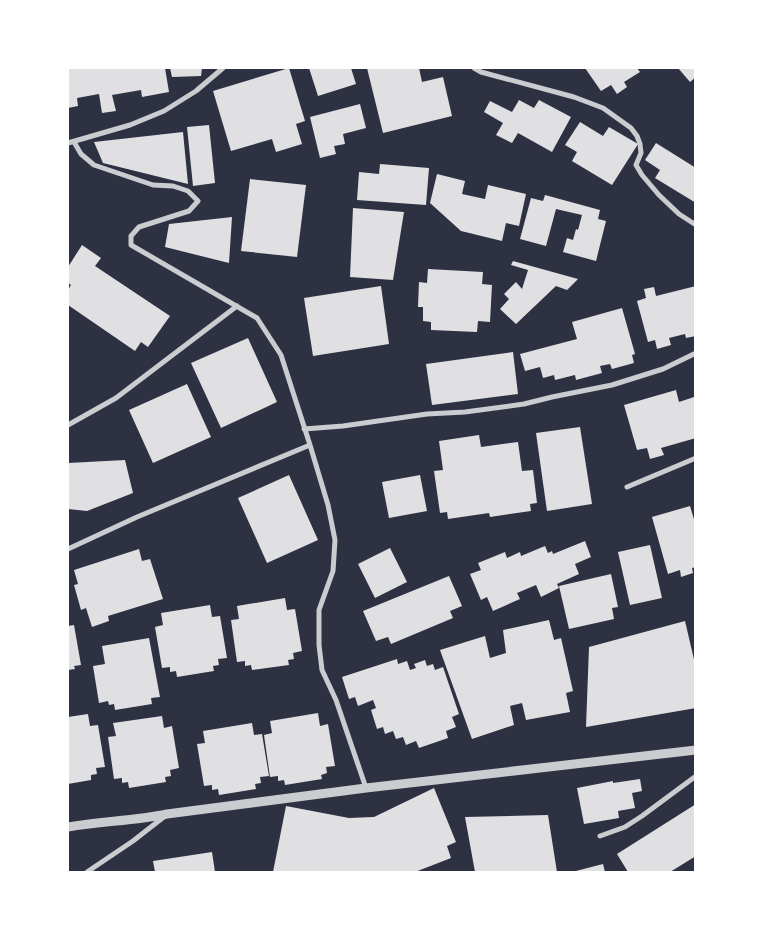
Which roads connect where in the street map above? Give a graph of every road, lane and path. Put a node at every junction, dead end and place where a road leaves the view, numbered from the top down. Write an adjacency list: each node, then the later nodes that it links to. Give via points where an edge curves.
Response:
1 (223, 68): 3 (street, via 196,91 164,111)
2 (474, 68): 5 (street, via 603,108 637,136 641,153 636,164 642,175 679,214)
3 (74, 142): 4 (street); 6 (street, via 81,154 94,165 153,185 174,186 188,191 198,200 189,211 139,227 131,236 131,245)
4 (68, 143)
5 (696, 226)
6 (237, 306): 8 (street, via 116,398); 9 (street, via 257,318 281,355)
7 (696, 354): 9 (street, via 663,369 612,385 524,404)
8 (68, 425)
9 (304, 429): 10 (street)
10 (310, 444): 13 (street); 16 (street, via 335,540 333,571 319,610 318,645 322,670 336,700)
11 (696, 458): 12 (street)
12 (627, 487)
13 (68, 549)
14 (696, 750): 16 (street)
15 (696, 776): 19 (street, via 625,827)
16 (366, 788): 17 (street)
17 (167, 814): 18 (street); 20 (street)
18 (68, 827)
19 (600, 836)
20 (87, 872)

